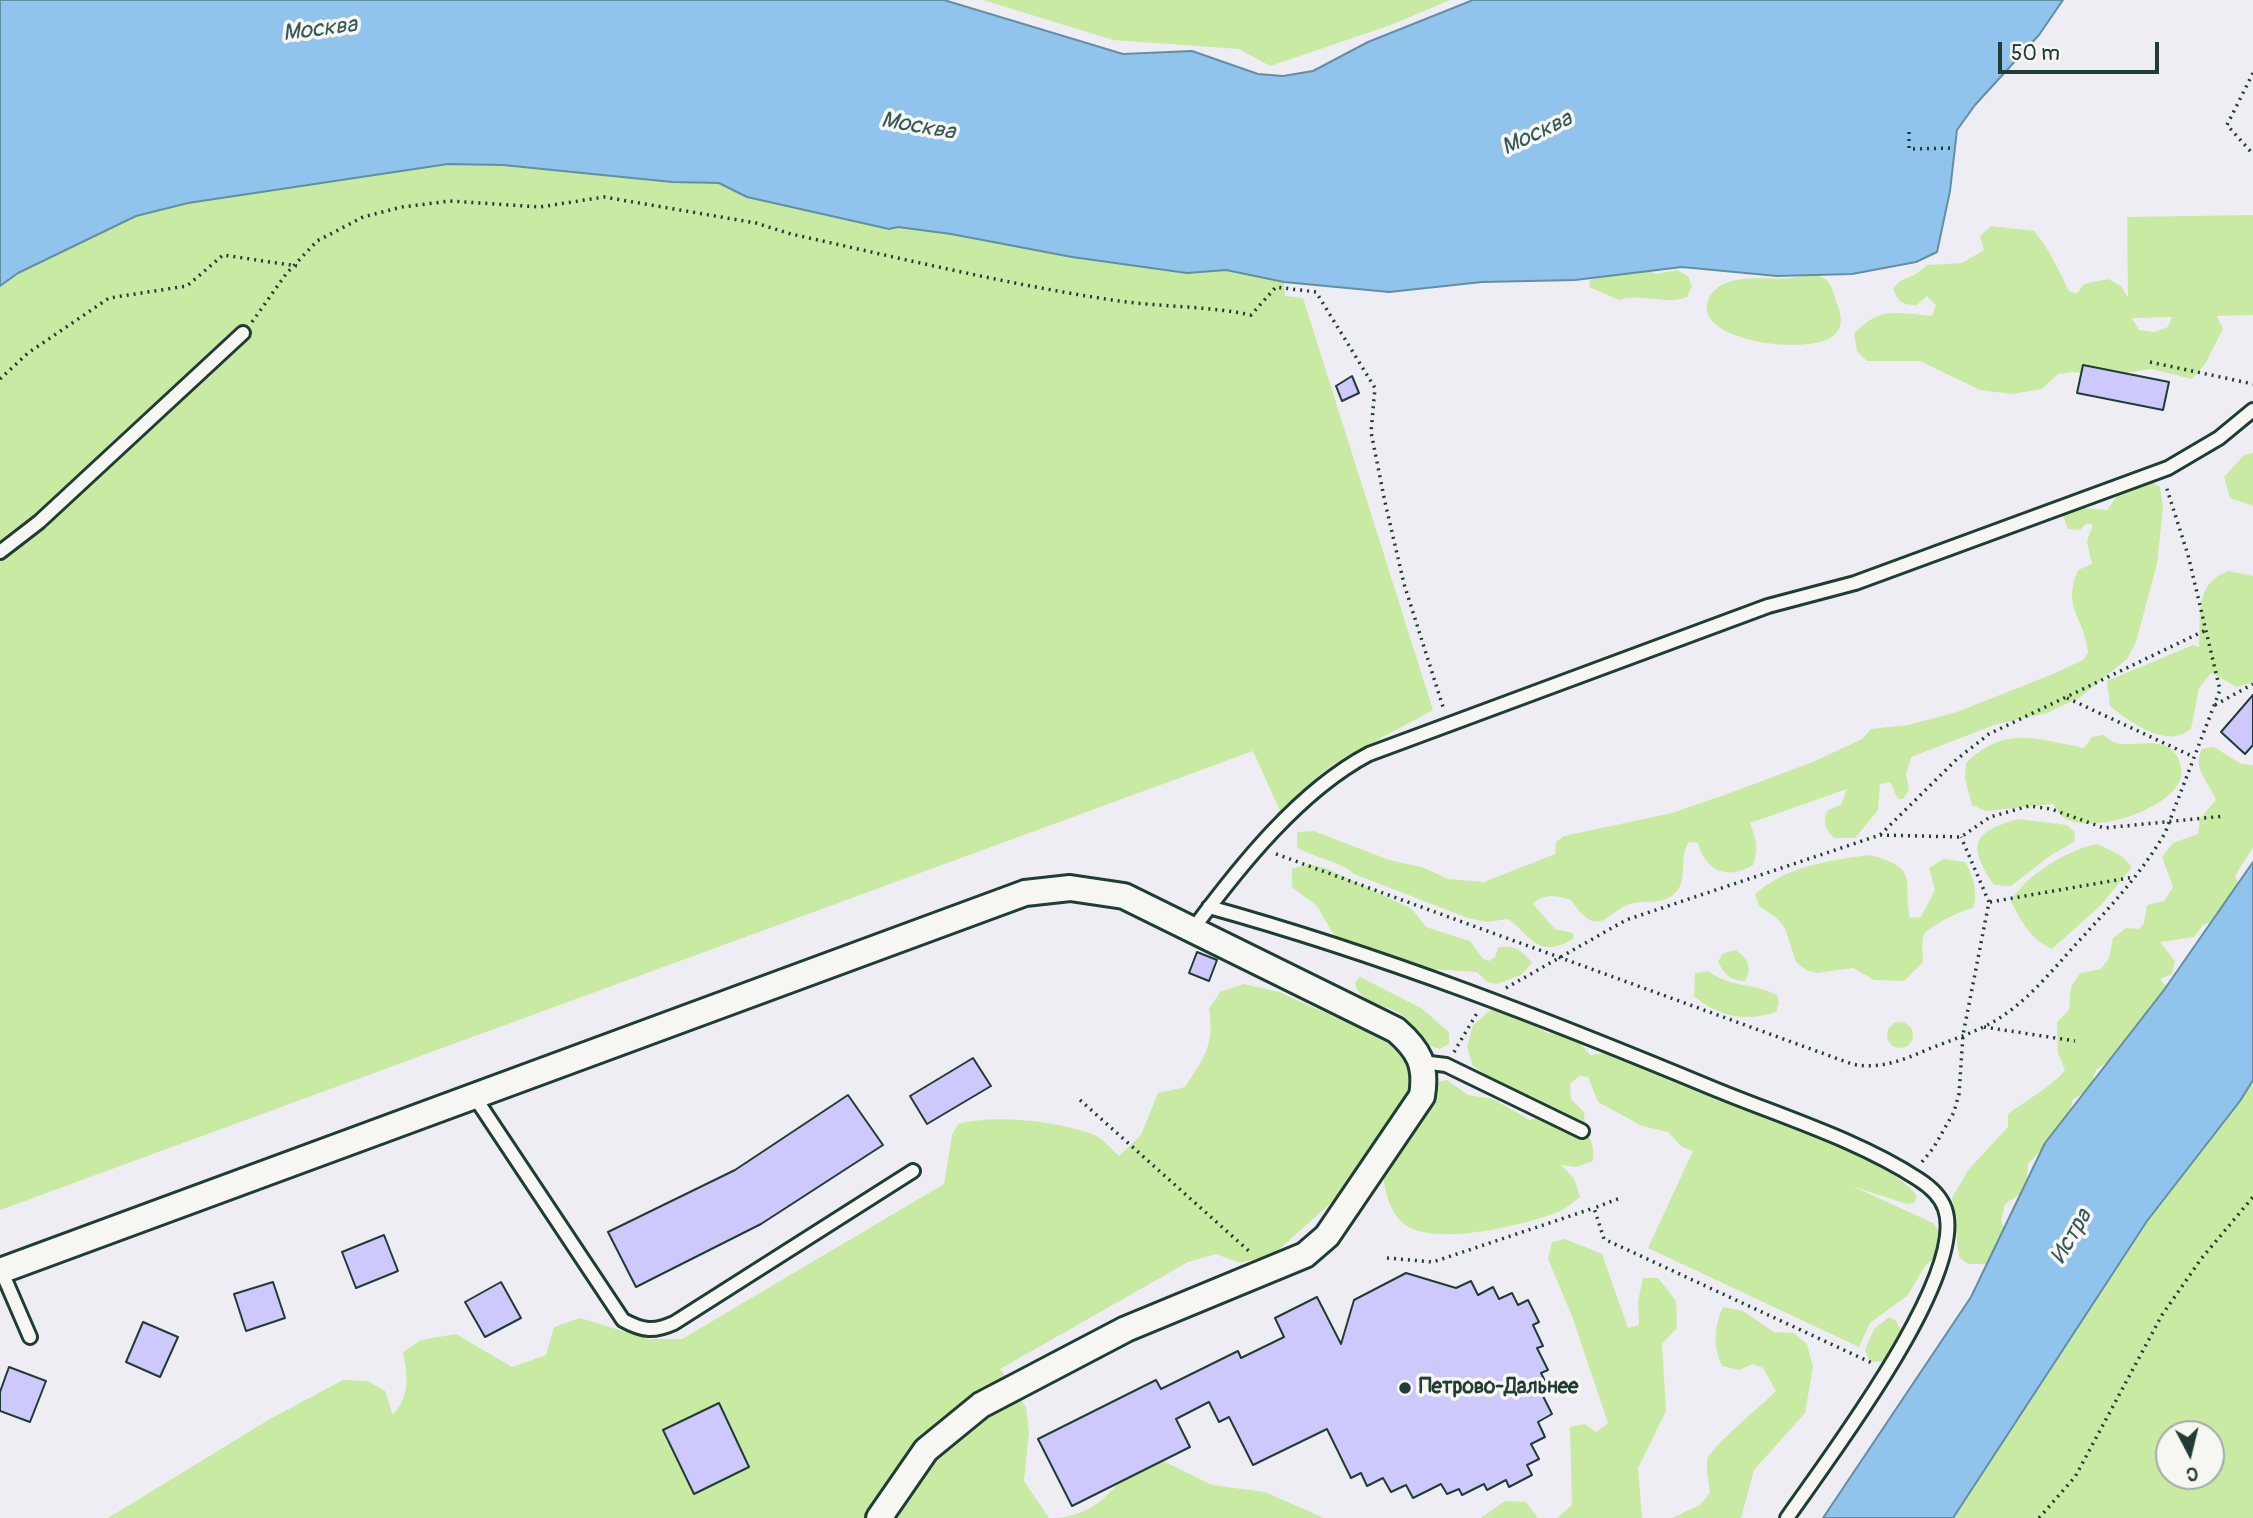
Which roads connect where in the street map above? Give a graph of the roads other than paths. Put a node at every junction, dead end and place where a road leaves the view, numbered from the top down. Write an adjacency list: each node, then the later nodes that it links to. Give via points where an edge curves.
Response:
1 (243, 333): 3 (lane, via 39,522)
2 (2253, 410): 4 (lane, via 2219,438 2161,470 1854,583 1768,606 1369,754 1346,766 1256,847)
3 (0, 552)
4 (1209, 907): 5 (lane); 13 (lane, via 1306,934 1712,1087 1864,1150 1938,1195 1948,1227 1944,1255 1925,1305)
5 (1193, 929): 6 (street, via 1396,1030); 7 (street, via 1124,896 1070,888 1025,893)
6 (1434, 1064): 8 (lane); 12 (street, via 1425,1076 1422,1096 1327,1236 1305,1255 1126,1329 981,1405 926,1450)
7 (474, 1096): 9 (lane, via 623,1320 638,1329 657,1331 674,1323); 10 (street)
8 (1582, 1131)
9 (913, 1171)
10 (1, 1270): 11 (lane)
11 (30, 1337)
12 (879, 1518)
13 (1787, 1518)

